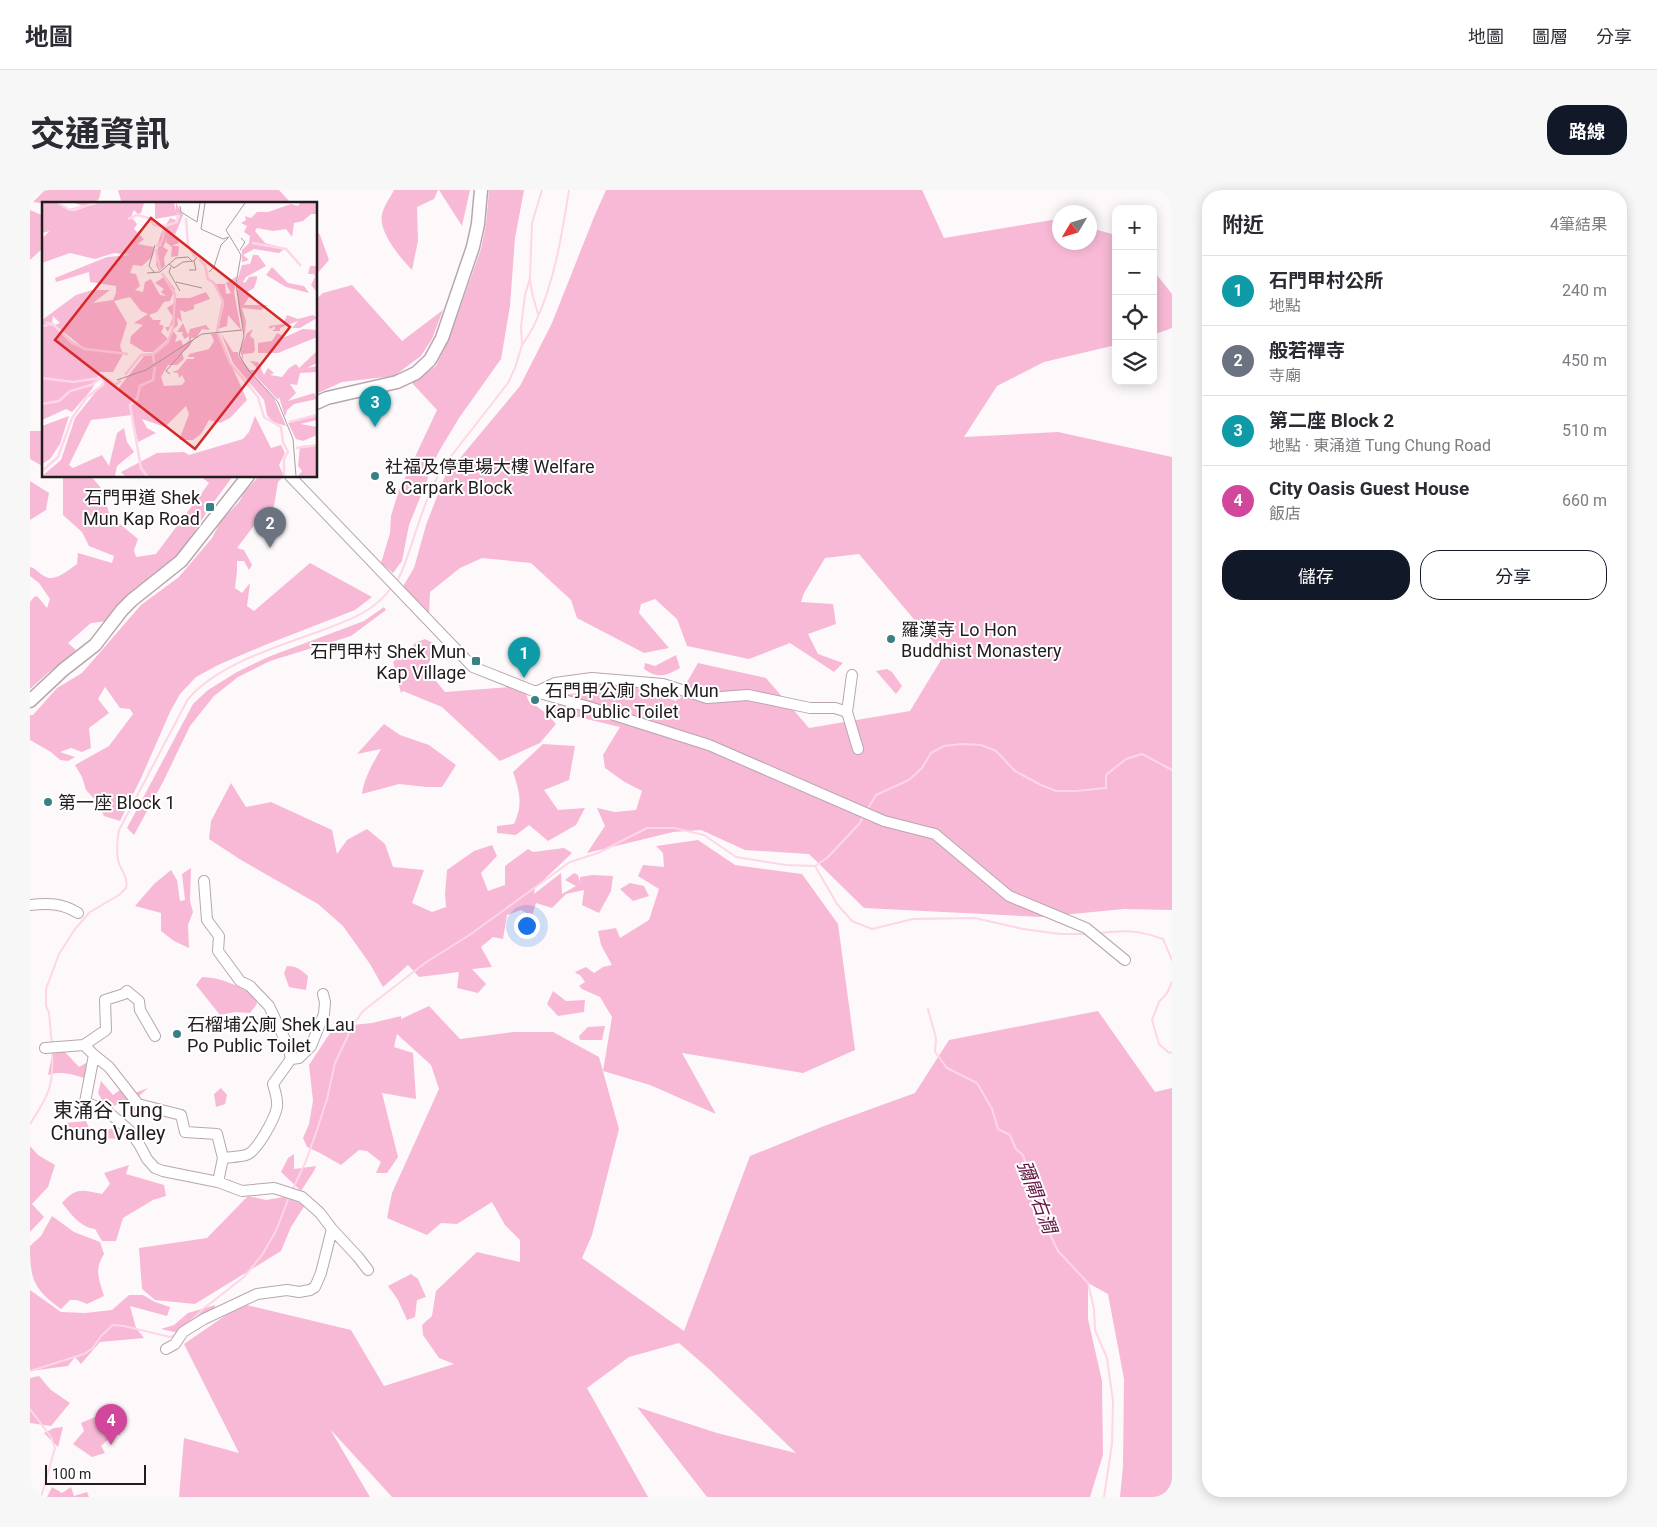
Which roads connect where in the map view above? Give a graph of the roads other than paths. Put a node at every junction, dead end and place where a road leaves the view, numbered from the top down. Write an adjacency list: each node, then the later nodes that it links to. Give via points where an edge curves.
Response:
1 (481, 190): 2 (main road, via 473,247 442,338 430,360 416,373 397,382)
2 (318, 402)
3 (246, 478): 7 (main road, via 181,561 127,605 95,645 62,670)
4 (292, 478): 6 (street, via 473,667)
5 (852, 675): 8 (street)
6 (536, 692): 8 (street, via 555,683 592,678 663,684 707,698 748,695); 13 (street, via 709,745 884,821 935,834 1009,896 1086,928)
7 (30, 701)
8 (847, 712): 9 (street)
9 (858, 749)
10 (204, 881): 19 (street, via 207,920 219,936 218,951 240,980 269,1006)
11 (30, 905): 12 (street, via 58,904)
12 (78, 913)
13 (1125, 960)
14 (323, 994): 19 (street, via 324,1014 311,1046 299,1058)
15 (155, 1036): 16 (street, via 140,1010 139,1001 127,992 105,1000 106,1030)
16 (84, 1045): 17 (street); 18 (street)
17 (50, 1047)
18 (94, 1055): 20 (street, via 109,1067 138,1104 181,1115 185,1132 217,1134); 21 (street, via 85,1102 107,1111 129,1130 155,1168)
19 (291, 1059): 20 (street, via 273,1084 277,1109 261,1141 247,1155)
20 (223, 1158): 21 (street)
21 (218, 1182): 22 (street, via 242,1191 274,1188 296,1194 307,1200)
22 (332, 1229): 23 (street); 24 (street, via 315,1287 299,1292 287,1290 257,1294 204,1319 183,1332 175,1344)
23 (368, 1270)
24 (166, 1349)

